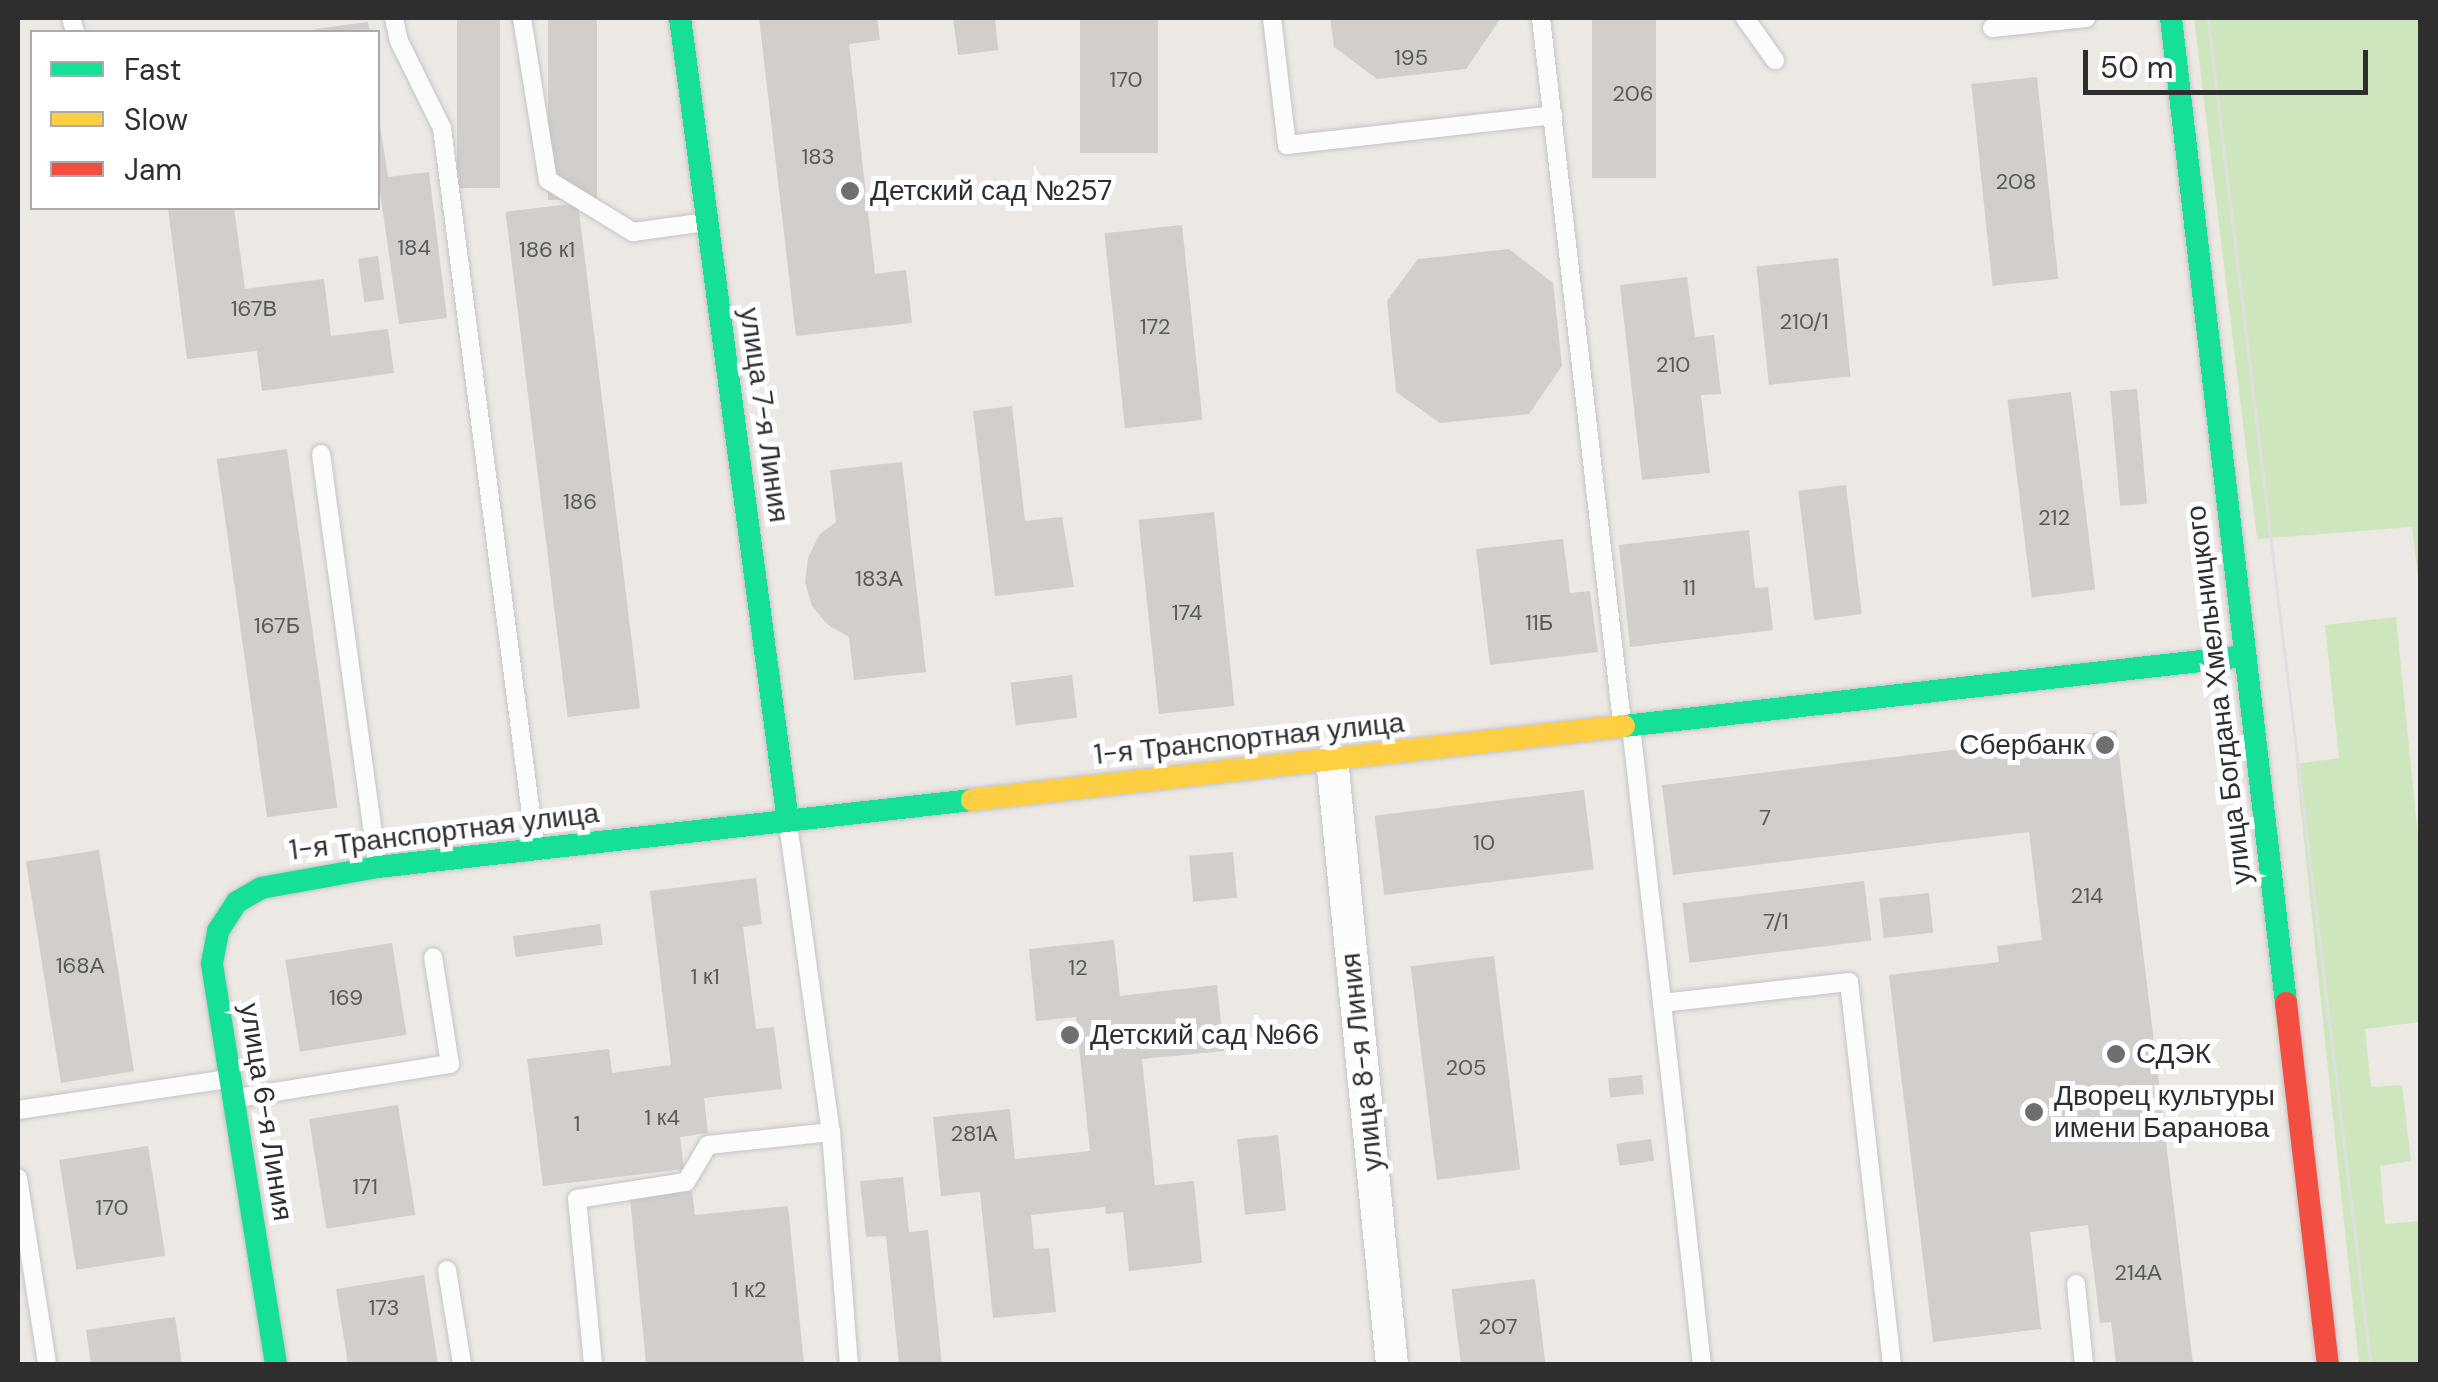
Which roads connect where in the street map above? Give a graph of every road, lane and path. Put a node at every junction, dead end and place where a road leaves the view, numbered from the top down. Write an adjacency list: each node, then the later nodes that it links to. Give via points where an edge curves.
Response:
1 (394, 18): 18 (lane, via 399,42 442,128)
2 (522, 18): 12 (lane, via 548,180 633,232)
3 (680, 18): 12 (street, улица 7-я Линия)
4 (1272, 18): 11 (lane, via 1287,145)
5 (1541, 18): 11 (lane)
6 (1745, 18): 10 (lane)
7 (2086, 18): 9 (lane)
8 (2171, 18): 14 (street, улица Богдана Хмельницкого)
9 (1992, 28)
10 (1776, 60)
11 (1552, 115): 15 (lane)
12 (707, 222): 17 (street, улица 7-я Линия)
13 (321, 454): 19 (lane)
14 (2244, 656): 15 (street, 1-я Транспортная улица); 38 (street, улица Богдана Хмельницкого)
15 (1627, 726): 16 (street, 1-я Транспортная улица); 22 (lane)
16 (1332, 759): 17 (street, 1-я Транспортная улица); 34 (street, улица 8-я Линия)
17 (788, 821): 18 (street, 1-я Транспортная улица); 25 (lane)
18 (536, 850): 19 (street, 1-я Транспортная улица)
19 (378, 867): 20 (street, 1-я Транспортная улица)
20 (261, 888): 23 (street, улица 6-я Линия, via 237,902 218,930 212,963)
21 (433, 957): 23 (lane, via 450,1064)
22 (1662, 1003): 35 (lane); 36 (lane, via 1849,982)
23 (231, 1088): 24 (lane); 30 (street, улица 6-я Линия)
24 (18, 1110)
25 (831, 1132): 32 (lane, via 708,1145 686,1182 577,1199); 33 (lane)
26 (18, 1178): 29 (lane)
27 (447, 1270): 31 (lane)
28 (2076, 1284): 37 (lane)
29 (46, 1364)
30 (276, 1364)
31 (462, 1364)
32 (594, 1364)
33 (849, 1364)
34 (1392, 1364)
35 (1702, 1364)
36 (1892, 1364)
37 (2084, 1364)
38 (2328, 1364)

